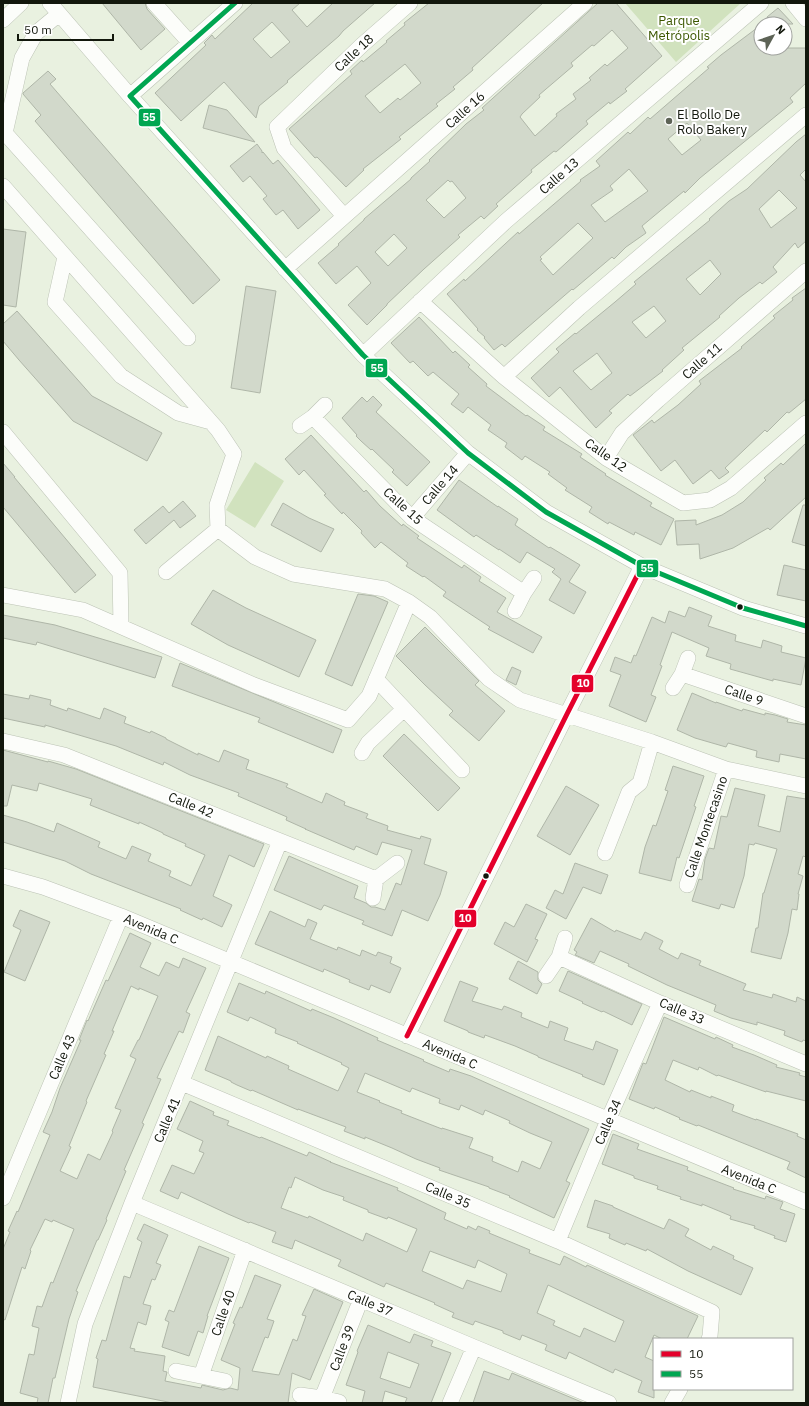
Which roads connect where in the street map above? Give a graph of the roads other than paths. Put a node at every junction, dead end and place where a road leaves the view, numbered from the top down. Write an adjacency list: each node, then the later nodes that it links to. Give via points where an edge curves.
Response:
1 (21, 3): 10 (street)
2 (154, 3): 11 (street)
3 (235, 3): 11 (street)
4 (410, 3): 15 (street, Calle 18, via 362,45 277,127 284,148)
5 (585, 3): 15 (street, Calle 16)
6 (761, 3): 19 (street, Calle 13, via 506,221)
7 (793, 3): 9 (street)
8 (54, 8): 12 (street); 20 (street, via 22,58 4,134)
9 (806, 19)
10 (3, 20)
11 (190, 43): 12 (street)
12 (130, 96): 17 (street)
13 (806, 115): 22 (street, via 579,308)
14 (3, 186): 16 (street)
15 (344, 216): 17 (street, Calle 16)
16 (65, 257): 25 (street); 25 (street, via 55,302 121,376 178,413)
17 (285, 269): 21 (street)
18 (806, 271): 30 (street, Calle 11, via 627,428)
19 (420, 301): 21 (street, Calle 13); 22 (street, Calle 12)
20 (188, 338)
21 (363, 355): 29 (street)
22 (504, 377): 30 (street, Calle 12)
23 (325, 405): 24 (street)
24 (313, 417): 27 (street); 31 (street, Calle 15)
25 (211, 422): 32 (street, via 234,454 217,505)
26 (806, 423): 30 (street, Calle 12, via 731,488 710,500 683,504)
27 (300, 426)
28 (3, 432): 40 (street, via 120,573)
29 (468, 453): 31 (street, Calle 14); 33 (street, via 546,512)
30 (606, 458)
31 (412, 518): 36 (street, Calle 15)
32 (218, 529): 34 (street); 38 (street, via 255,558 293,574 385,589)
33 (642, 566): 41 (street, via 743,608); 47 (street)
34 (166, 572)
35 (534, 578): 36 (street)
36 (524, 593): 39 (street)
37 (3, 595): 40 (street, via 83,610)
38 (409, 602): 44 (street); 47 (street, via 430,617 489,679 520,700)
39 (515, 611)
40 (120, 626): 44 (street, via 254,685 348,720 369,696)
41 (806, 626)
42 (688, 658): 43 (street)
43 (682, 674): 45 (street); 48 (street, Calle 9)
44 (376, 678): 46 (street)
45 (673, 688)
46 (404, 709): 51 (street, via 368,743); 53 (street)
47 (566, 714): 50 (street); 68 (street)
48 (806, 716)
49 (3, 741): 55 (street, Calle 42, via 64,755)
50 (652, 742): 52 (street); 56 (street, via 640,783 629,792)
51 (362, 754)
52 (726, 769): 54 (street); 60 (street, Calle Montecasino)
53 (462, 770)
54 (806, 786)
55 (280, 841): 59 (street, Calle 42); 65 (street, Calle 41)
56 (605, 853)
57 (397, 863): 59 (street)
58 (3, 876): 62 (street, Avenida C, via 43,886)
59 (376, 879): 61 (street)
60 (687, 885)
61 (373, 898)
62 (121, 916): 65 (street, Avenida C); 72 (street, Calle 43)
63 (565, 938): 64 (street)
64 (559, 957): 66 (street); 67 (street, Calle 33)
65 (231, 963): 68 (street, Avenida C); 70 (street, Calle 41)
66 (546, 976)
67 (660, 1003): 69 (street, Calle 33); 71 (street, Calle 34)
68 (407, 1036): 71 (street, Avenida C)
69 (806, 1064)
70 (182, 1083): 74 (street, Calle 41); 75 (street, Calle 35)
71 (608, 1120): 73 (street, Avenida C); 75 (street, Calle 34)
72 (3, 1198)
73 (806, 1202)
74 (132, 1203): 76 (street, Calle 37); 87 (street, Calle 41, via 85,1324)
75 (558, 1241): 78 (street, Calle 35, via 712,1312)
76 (245, 1250): 77 (street, Calle 37); 81 (street, Calle 40)
77 (361, 1299): 79 (street, Calle 37); 85 (street, Calle 39)
78 (709, 1338)
79 (474, 1347): 88 (street); 89 (street, Calle 37)
80 (176, 1372): 81 (street)
81 (201, 1376): 82 (street)
82 (225, 1381)
83 (679, 1390): 90 (street)
84 (300, 1395): 85 (street)
85 (322, 1398): 86 (street)
86 (339, 1402)
87 (68, 1403)
88 (450, 1403)
89 (609, 1403)
90 (672, 1403)

